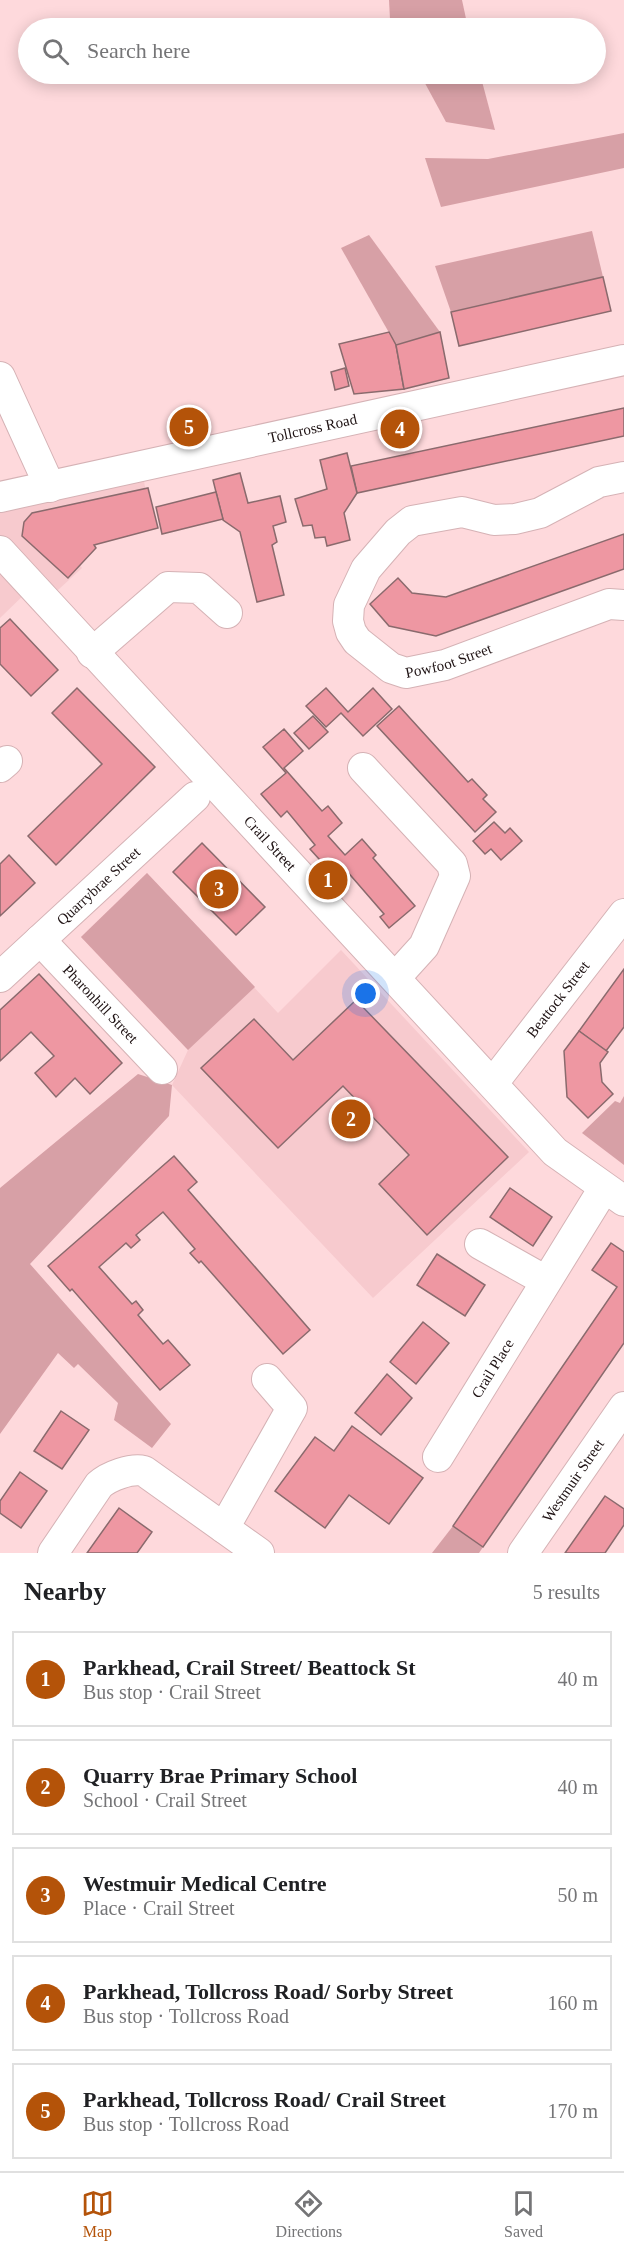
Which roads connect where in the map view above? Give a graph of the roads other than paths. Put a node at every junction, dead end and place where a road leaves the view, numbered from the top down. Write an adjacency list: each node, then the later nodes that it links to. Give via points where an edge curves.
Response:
1 (624, 360): 4 (street, Tollcross Road)
2 (0, 377): 4 (street)
3 (624, 477): 7 (street, Powfoot Street, via 599,482 540,513 515,519 494,520 462,512 412,521 366,569 349,605 348,621 357,641 391,668 406,673 445,665 609,604)
4 (50, 487): 5 (street, Tollcross Road)
5 (0, 497)
6 (4, 564): 9 (street, Crail Street)
7 (624, 605)
8 (227, 613): 9 (street, via 199,588 168,587)
9 (92, 653): 15 (street, Crail Street)
10 (363, 768): 15 (street, via 452,864 456,876 424,946)
11 (195, 797): 13 (street, Quarrybrae Street)
12 (624, 914): 17 (street, Beattock Street)
13 (40, 940): 14 (street, Quarrybrae Street); 16 (street, Pharonhill Street)
14 (0, 977)
15 (395, 978): 17 (street, Crail Street)
16 (162, 1069)
17 (493, 1083): 18 (street, Crail Street, via 555,1152)
18 (614, 1195): 20 (street, Crail Place)
19 (480, 1244): 20 (street)
20 (546, 1281): 23 (street, Crail Place)
21 (267, 1379): 24 (street, via 292,1408)
22 (624, 1407): 27 (street, Westmuir Street)
23 (438, 1457)
24 (224, 1528): 25 (street, via 138,1470 99,1485); 26 (street)
25 (53, 1553)
26 (259, 1553)
27 (523, 1553)

